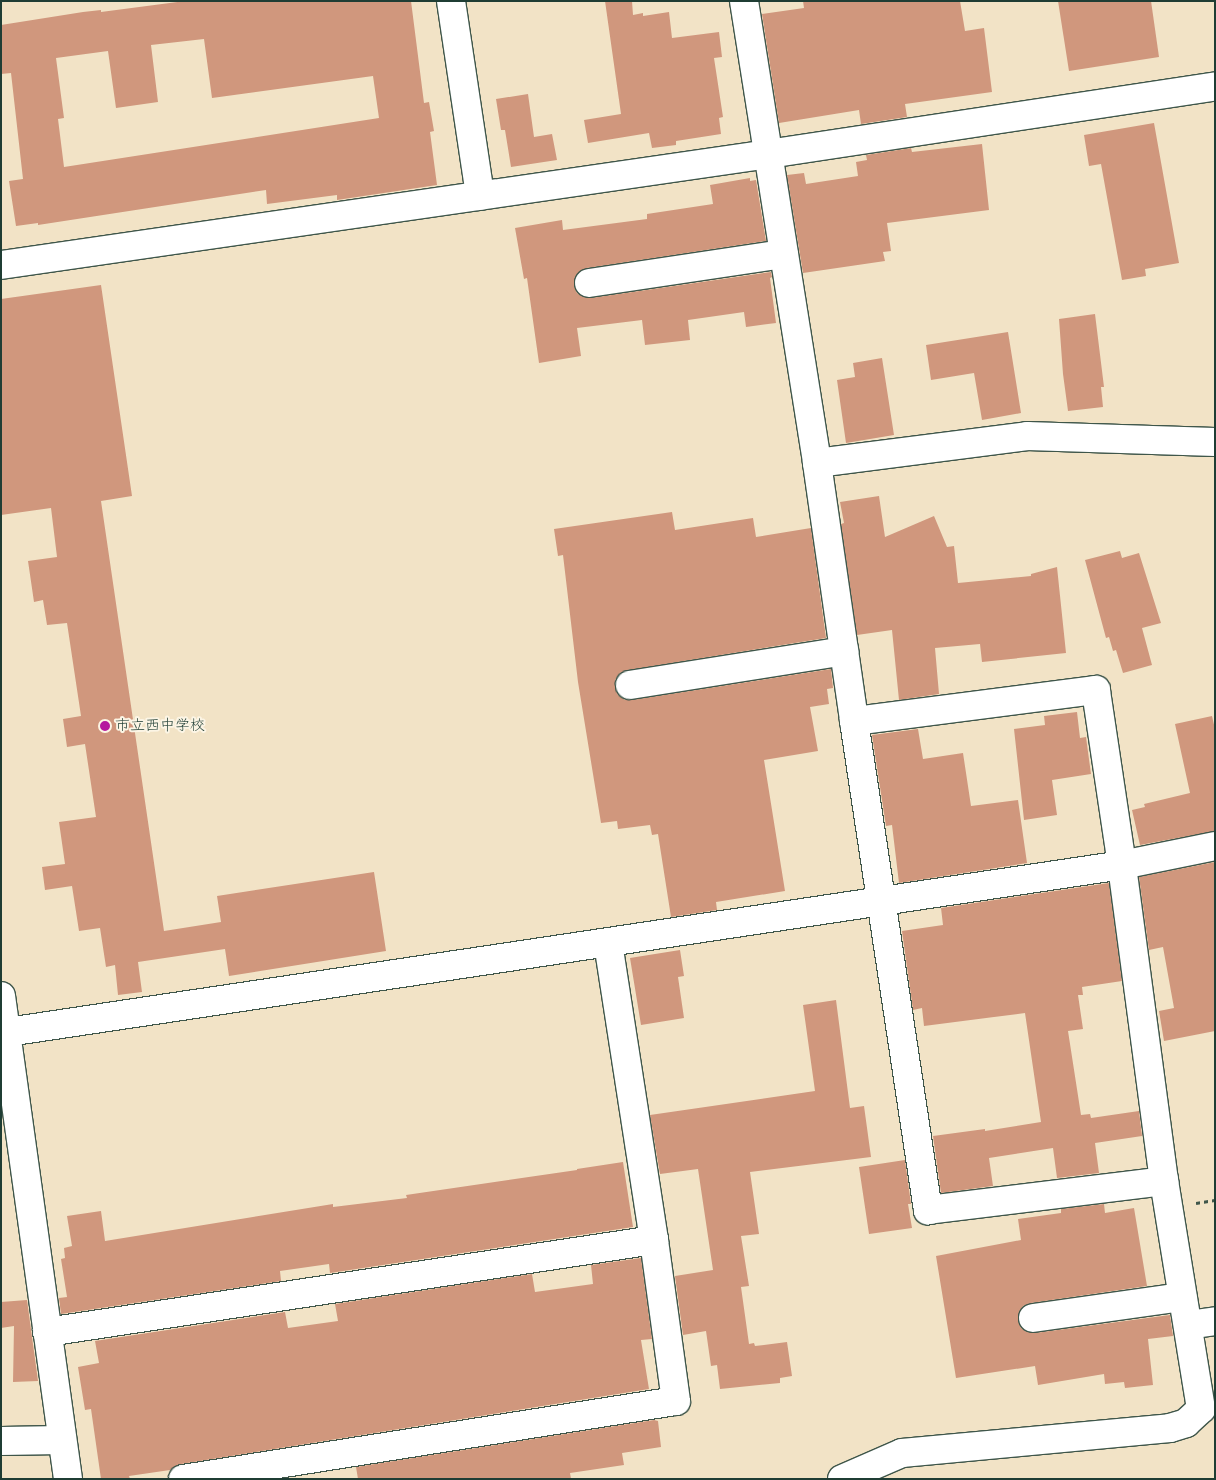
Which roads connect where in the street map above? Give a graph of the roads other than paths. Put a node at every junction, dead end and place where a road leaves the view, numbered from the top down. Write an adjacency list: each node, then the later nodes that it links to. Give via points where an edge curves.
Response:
1 (452, 1): 5 (street)
2 (744, 1): 4 (street)
3 (1215, 86): 4 (street)
4 (768, 154): 5 (street); 6 (street)
5 (480, 196): 7 (street)
6 (784, 254): 8 (street); 10 (street)
7 (1, 265)
8 (590, 283)
9 (1215, 442): 10 (street, via 1026,436)
10 (817, 463): 11 (street)
11 (844, 651): 12 (street); 13 (street)
12 (630, 685)
13 (854, 721): 15 (street, via 1096,690); 16 (street)
14 (1215, 846): 15 (street)
15 (1122, 865): 16 (street); 20 (street)
16 (881, 900): 17 (street); 20 (street, via 928,1210)
17 (608, 943): 19 (street); 21 (street)
18 (1, 996): 19 (street)
19 (4, 1033): 26 (street)
20 (1164, 1181): 22 (street)
21 (654, 1240): 26 (street); 30 (street, via 676,1401)
22 (1183, 1297): 23 (street); 25 (street)
23 (1033, 1318)
24 (1215, 1321): 25 (street)
25 (1188, 1325): 31 (street, via 1201,1409 1186,1423 1170,1428 902,1452)
26 (47, 1332): 27 (street)
27 (62, 1440): 28 (street); 29 (street)
28 (1, 1441)
29 (68, 1479)
30 (182, 1479)
31 (842, 1479)

